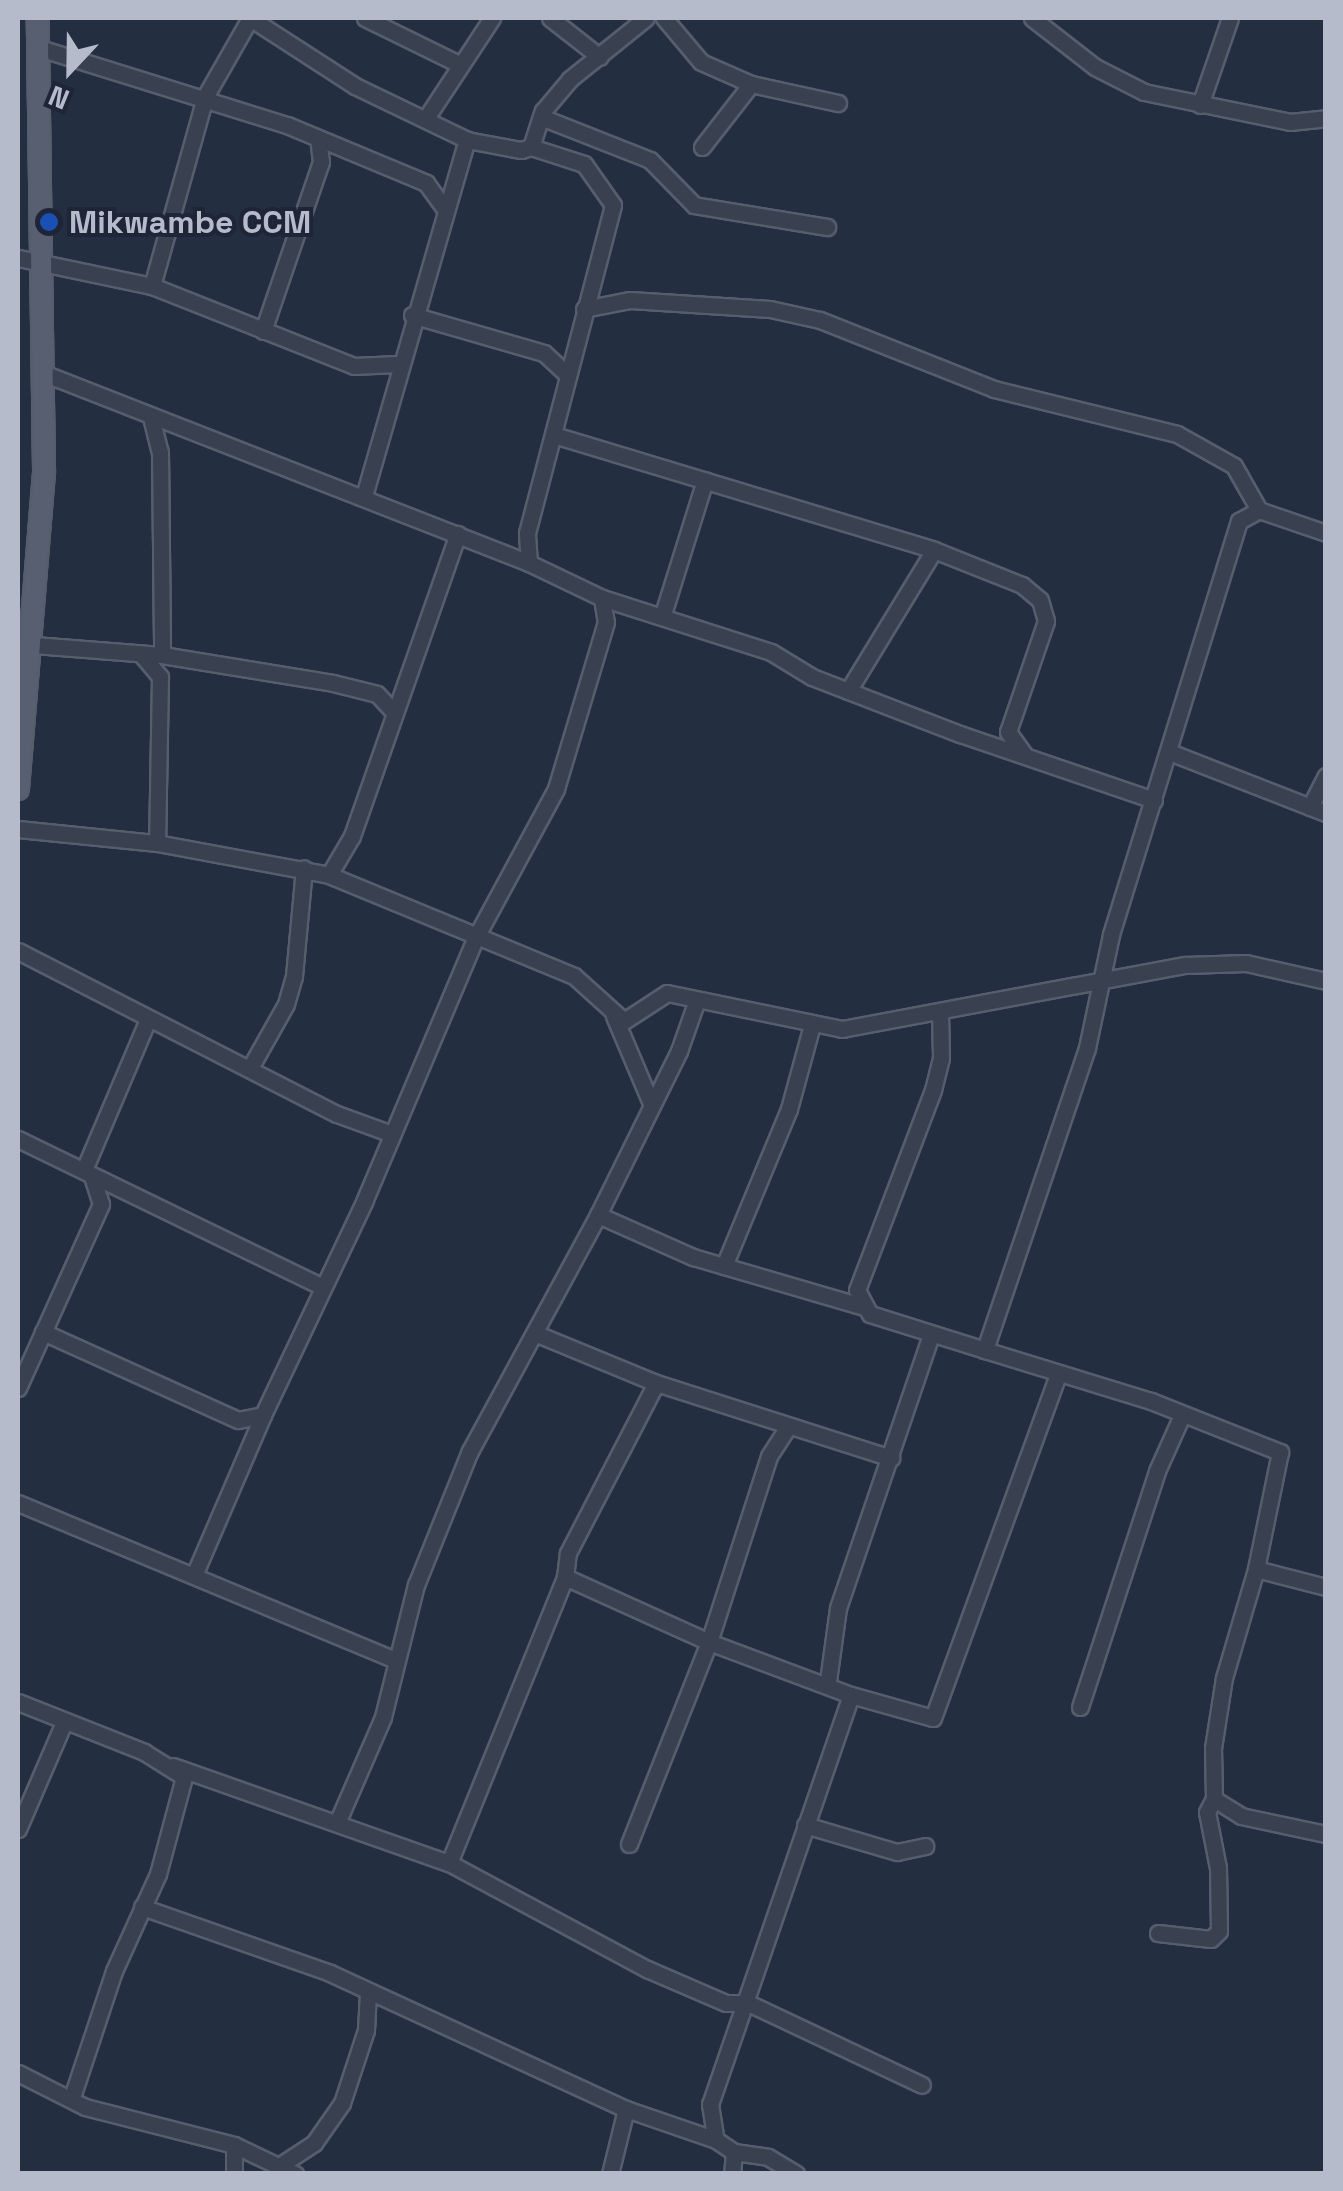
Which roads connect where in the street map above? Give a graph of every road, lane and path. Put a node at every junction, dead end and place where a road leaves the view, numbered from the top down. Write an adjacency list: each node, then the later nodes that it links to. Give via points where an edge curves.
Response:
1 (38, 18): 9 (main road)
2 (366, 18): 11 (street)
3 (492, 18): 11 (street)
4 (550, 18): 10 (street)
5 (646, 18): 10 (street)
6 (664, 18): 12 (street, via 702,62)
7 (1032, 18): 15 (street, via 1118,80)
8 (1230, 18): 15 (street)
9 (36, 47): 13 (street); 28 (main road)
10 (600, 57): 17 (street, via 570,80)
11 (459, 64): 16 (street)
12 (751, 84): 14 (street); 22 (street)
13 (205, 97): 16 (street, via 250,18 355,86); 19 (street); 29 (street)
14 (838, 103)
15 (1200, 105): 18 (street, via 1290,122)
16 (426, 118): 20 (street)
17 (541, 118): 21 (street); 26 (street, via 650,160 694,205)
18 (1326, 118)
19 (318, 138): 24 (street); 32 (street, via 322,162)
20 (467, 140): 21 (street); 23 (street)
21 (532, 147): 30 (street, via 584,164 613,205)
22 (702, 147)
23 (454, 180): 24 (street); 25 (street)
24 (426, 183): 25 (street)
25 (445, 209): 31 (street)
26 (828, 227)
27 (18, 258): 28 (street)
28 (44, 263): 29 (street); 36 (main road)
29 (152, 286): 32 (street)
30 (584, 308): 33 (street); 42 (street, via 630,300 770,309 820,320 994,389 1177,434 1234,466)
31 (412, 315): 34 (street); 35 (street)
32 (263, 331): 35 (street, via 354,366)
33 (575, 345): 34 (street); 37 (street)
34 (551, 358): 37 (street)
35 (397, 364): 41 (street)
36 (42, 373): 38 (street); 49 (main road)
37 (568, 375): 39 (street)
38 (151, 417): 41 (street); 51 (street, via 160,452)
39 (554, 435): 40 (street); 46 (street, via 527,533)
40 (706, 480): 45 (street); 48 (street)
41 (364, 496): 44 (street)
42 (1259, 510): 43 (street); 56 (street, via 1239,521)
43 (1326, 533)
44 (458, 534): 46 (street); 52 (street)
45 (934, 550): 53 (street); 57 (street, via 1003,573 1034,594 1044,611 1046,630 1008,732)
46 (529, 563): 47 (street)
47 (602, 598): 48 (street); 66 (street, via 606,622 556,789)
48 (664, 614): 53 (street, via 771,652)
49 (34, 646): 50 (street); 59 (main road)
50 (141, 654): 51 (street); 63 (street, via 160,677)
51 (162, 654): 54 (street)
52 (402, 686): 54 (street); 55 (street)
53 (848, 690): 57 (street)
54 (376, 694): 55 (street)
55 (393, 711): 65 (street, via 347,847)
56 (1172, 753): 60 (street); 61 (street)
57 (1024, 754): 60 (street)
58 (1326, 776): 61 (street)
59 (18, 789)
60 (1154, 800): 68 (street)
61 (1318, 810)
62 (18, 828): 63 (street)
63 (157, 843): 64 (street)
64 (304, 868): 65 (street); 75 (street, via 294,976)
65 (329, 875): 66 (street)
66 (476, 939): 72 (street, via 574,976); 77 (street)
67 (18, 951): 73 (street)
68 (1098, 981): 69 (street, via 1185,965 1246,963); 71 (street); 89 (street, via 1087,1048)
69 (1326, 981)
70 (697, 1000): 72 (street, via 654,995 632,1020); 74 (street); 76 (street)
71 (940, 1013): 74 (street, via 862,1027); 85 (street, via 941,1058 857,1290)
72 (614, 1016): 76 (street)
73 (148, 1019): 75 (street); 79 (street)
74 (812, 1025): 83 (street, via 789,1110)
75 (250, 1068): 77 (street, via 337,1114)
76 (652, 1103): 82 (street)
77 (392, 1134): 84 (street)
78 (18, 1139): 79 (street)
79 (88, 1174): 80 (street); 81 (street)
80 (117, 1189): 81 (street); 84 (street)
81 (101, 1204): 86 (street)
82 (598, 1215): 83 (street); 87 (street)
83 (724, 1266): 85 (street)
84 (320, 1286): 93 (street)
85 (864, 1307): 88 (street)
86 (43, 1332): 92 (street); 93 (street, via 238,1420)
87 (537, 1334): 91 (street); 103 (street, via 470,1451 416,1584)
88 (930, 1338): 89 (street); 96 (street)
89 (985, 1350): 90 (street)
90 (1058, 1376): 94 (street); 105 (street, via 933,1718)
91 (656, 1384): 95 (street); 100 (street, via 568,1553)
92 (18, 1388)
93 (263, 1415): 99 (street)
94 (1182, 1416): 98 (street, via 1280,1452); 107 (street, via 1157,1471)
95 (788, 1427): 96 (street); 102 (street, via 770,1456)
96 (891, 1458): 104 (street, via 838,1608)
97 (18, 1504): 99 (street)
98 (1256, 1569): 101 (street); 112 (street, via 1224,1678 1213,1748)
99 (196, 1573): 103 (street, via 304,1627)
100 (565, 1577): 102 (street); 119 (street)
101 (1326, 1587)
102 (709, 1642): 104 (street); 117 (street)
103 (395, 1660): 113 (street, via 384,1717)
104 (828, 1681): 105 (street)
105 (851, 1695): 114 (street)
106 (18, 1702): 108 (street)
107 (1080, 1707)
108 (40, 1712): 109 (street); 110 (street)
109 (64, 1722): 110 (street); 111 (street)
110 (50, 1751): 115 (street)
111 (173, 1766): 113 (street); 120 (street, via 184,1778 182,1797)
112 (1214, 1798): 116 (street, via 1242,1816); 121 (street, via 1207,1812 1220,1880 1219,1931 1210,1939)
113 (337, 1822): 119 (street)
114 (805, 1825): 118 (street, via 897,1852); 123 (street)
115 (18, 1829)
116 (1326, 1834)
117 (629, 1844)
118 (924, 1846)
119 (449, 1863): 123 (street, via 648,1969 726,2003)
120 (142, 1907): 122 (street); 126 (street)
121 (1158, 1933)
122 (368, 1993): 127 (street); 131 (street, via 366,2030 342,2104)
123 (748, 2003): 125 (street); 128 (street, via 710,2104)
124 (18, 2073): 126 (street)
125 (922, 2085)
126 (72, 2097): 129 (street, via 120,2118)
127 (626, 2109): 128 (street); 133 (street)
128 (716, 2140): 130 (street)
129 (234, 2145): 131 (street); 132 (street)
130 (734, 2152): 134 (street); 135 (street, via 768,2158)
131 (287, 2170)
132 (234, 2174)
133 (610, 2174)
134 (732, 2174)
135 (796, 2174)

